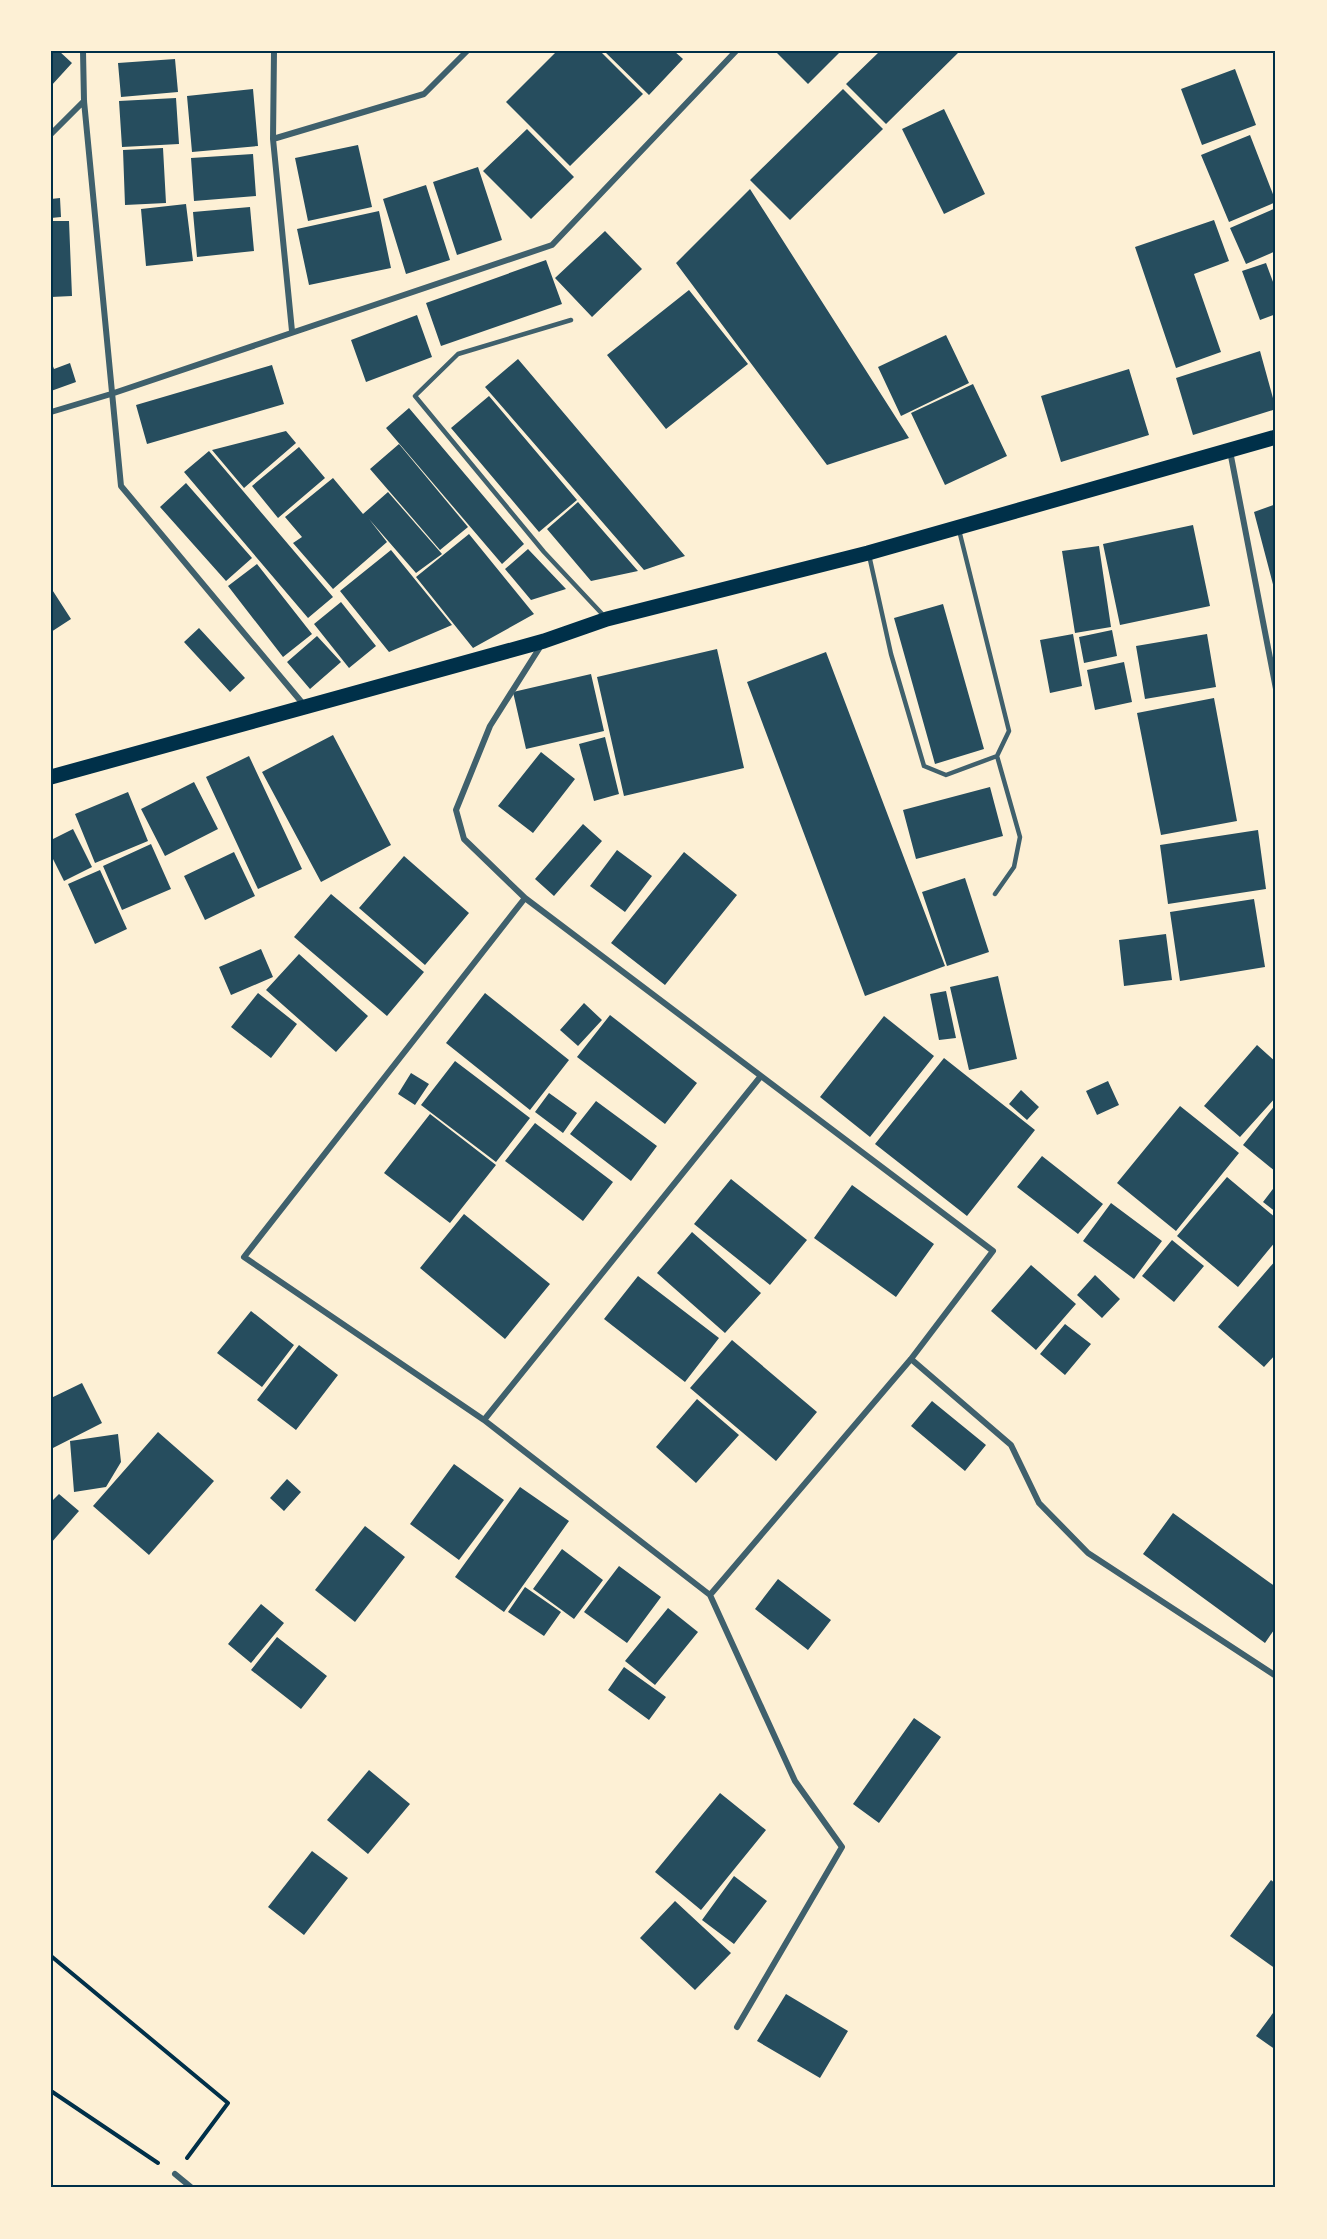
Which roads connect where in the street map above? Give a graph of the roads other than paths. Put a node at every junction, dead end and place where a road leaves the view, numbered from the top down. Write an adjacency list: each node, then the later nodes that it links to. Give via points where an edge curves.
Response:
1 (83, 51): 5 (street)
2 (274, 51): 7 (street)
3 (467, 51): 7 (street, via 424,94)
4 (736, 51): 9 (street, via 552,245)
5 (84, 101): 6 (street); 10 (street)
6 (51, 134)
7 (273, 139): 9 (street)
8 (571, 320): 16 (lane, via 458,354 415,396 544,552)
9 (292, 331): 10 (street)
10 (111, 394): 11 (street); 19 (street, via 121,486)
11 (51, 412)
12 (1276, 437): 13 (main road)
13 (1230, 451): 14 (main road); 18 (street)
14 (958, 528): 15 (main road); 20 (lane, via 1009,731)
15 (868, 553): 16 (main road); 20 (lane, via 891,654 924,766 946,776)
16 (607, 620): 17 (main road)
17 (544, 641): 19 (main road); 23 (street, via 490,726 456,810 464,839)
18 (1276, 689)
19 (306, 707): 21 (main road)
20 (997, 756): 22 (lane, via 1020,837 1014,867)
21 (51, 777)
22 (995, 894)
23 (525, 898): 24 (street); 26 (street, via 243,1257)
24 (761, 1076): 25 (street, via 993,1251); 26 (street)
25 (911, 1359): 27 (street); 28 (street, via 1011,1445 1039,1503 1088,1553)
26 (484, 1420): 27 (street)
27 (710, 1595): 29 (street, via 795,1781 842,1847)
28 (1276, 1676)
29 (737, 2027)
30 (175, 2174): 31 (street)
31 (192, 2188)

